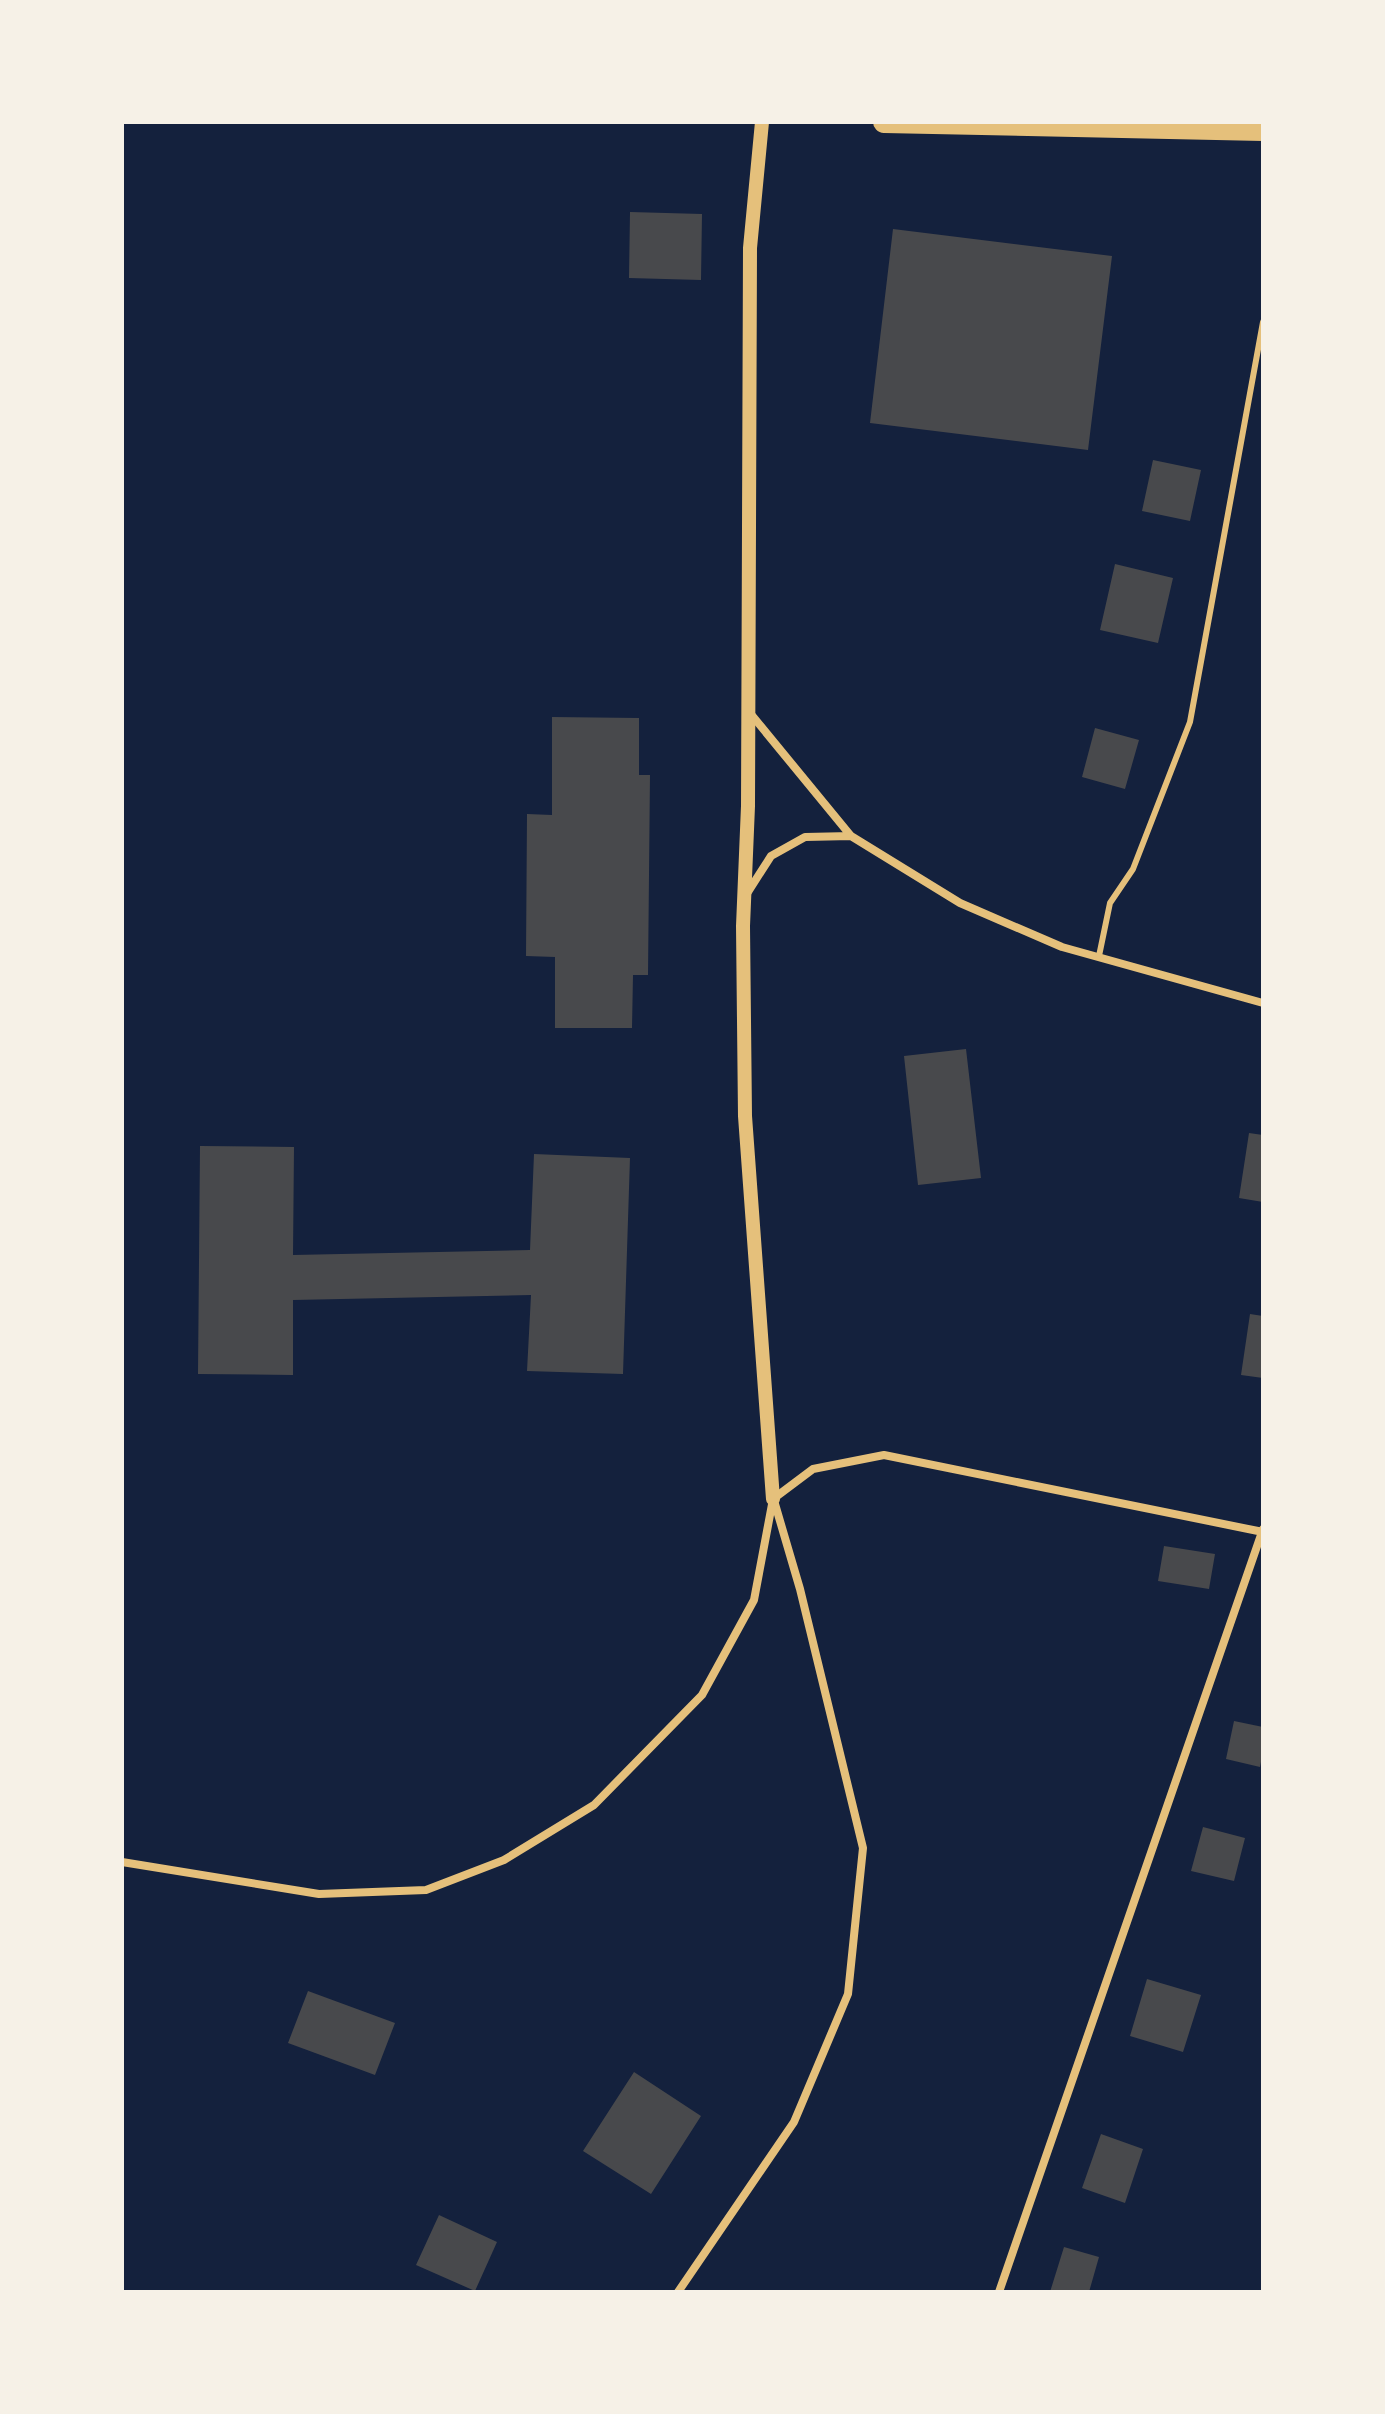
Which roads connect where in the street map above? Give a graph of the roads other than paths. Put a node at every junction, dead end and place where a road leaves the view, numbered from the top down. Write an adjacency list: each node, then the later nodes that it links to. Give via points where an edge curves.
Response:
1 (762, 122): 5 (street, via 750,248)
2 (884, 122): 3 (highway)
3 (1263, 130)
4 (1263, 322): 8 (lane, via 1190,722 1133,869 1110,903)
5 (748, 711): 6 (street); 7 (street)
6 (851, 836): 7 (street, via 805,837 771,856); 8 (street, via 960,903 1062,947)
7 (744, 898): 10 (street, via 745,1116)
8 (1099, 956): 9 (street)
9 (1263, 1003)
10 (773, 1499): 11 (street, via 813,1469 884,1455); 12 (street, via 754,1600 702,1695 594,1805 504,1860 426,1890 319,1894); 13 (street, via 863,1848 848,1994 794,2122)
11 (1263, 1531): 14 (street)
12 (122, 1862)
13 (678, 2292)
14 (999, 2292)

